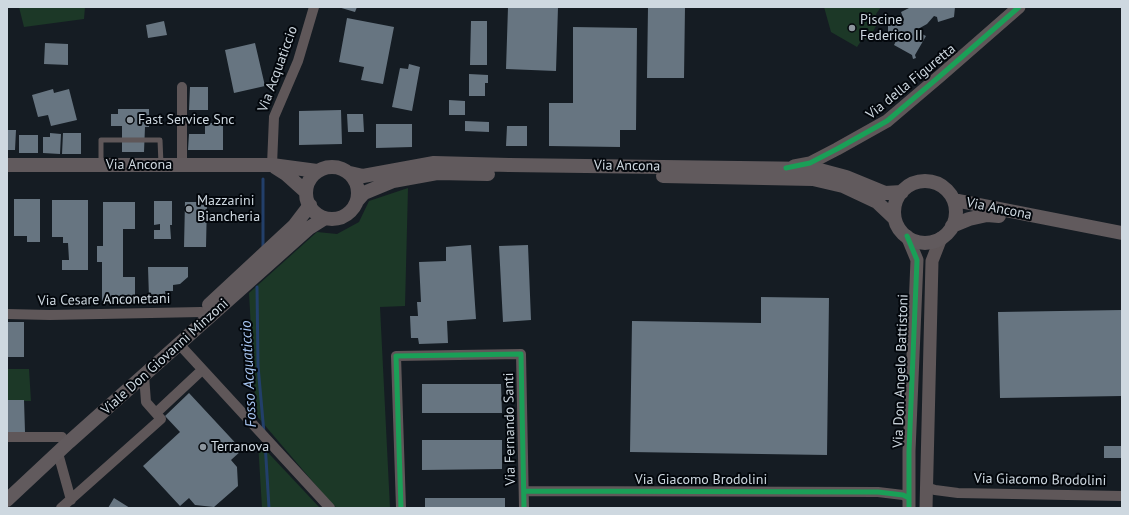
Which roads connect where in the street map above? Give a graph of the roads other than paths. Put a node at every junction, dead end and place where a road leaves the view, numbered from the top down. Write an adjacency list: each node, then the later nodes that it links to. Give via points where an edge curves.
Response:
1 (314, 7): 8 (street, Via Acquaticcio, via 298,61 274,117)
2 (1019, 7): 9 (street, Via della Figuretta, via 887,121 810,163)
3 (182, 87): 7 (street)
4 (7, 165): 5 (main road, Via Ancona)
5 (101, 165): 6 (main road, Via Ancona); 6 (lane, via 101,140 160,140)
6 (161, 165): 7 (main road, Via Ancona)
7 (182, 165): 8 (main road, Via Ancona)
8 (272, 165): 10 (main road, Via Ancona); 13 (main road, via 286,174)
9 (786, 168): 11 (main road, Via Ancona, via 434,163 363,176); 12 (main road, Via Ancona, via 816,169 846,177 885,194)
10 (317, 171): 11 (main road, via 334,166); 13 (main road, via 309,181)
11 (350, 173): 15 (main road, via 357,183)
12 (902, 192): 14 (main road, Via Ancona, via 914,183 928,181 941,185); 18 (main road, via 895,205)
13 (308, 199): 16 (main road, via 319,215); 23 (main road, Viale Don Giovanni Minzoni, via 294,226)
14 (954, 200): 17 (main road, Via Ancona); 19 (main road, Via Ancona, via 956,213)
15 (358, 201): 16 (main road, via 352,211 342,217); 18 (main road, Via Ancona, via 364,193 393,181 437,173 813,178 843,186 876,202)
16 (325, 218): 25 (main road, Viale Don Giovanni Minzoni, via 309,228)
17 (1044, 218): 19 (main road, Via Ancona, via 987,215); 20 (main road, Via Ancona)
18 (895, 220): 21 (main road, Via Ancona, via 901,232)
19 (952, 226): 22 (main road, Via Ancona)
20 (1122, 233)
21 (907, 236): 22 (main road, via 923,243); 35 (street, Via Don Angelo Battistoni, via 917,260)
22 (941, 238): 36 (street, Via Don Angelo Battistoni, via 932,261)
23 (201, 312): 24 (street, Via Cesare Anconetani); 30 (main road, Viale Don Giovanni Minzoni)
24 (7, 314)
25 (179, 344): 26 (street); 27 (main road, Viale Don Giovanni Minzoni)
26 (202, 370): 28 (street); 40 (street)
27 (144, 375): 28 (street, via 146,402); 31 (main road, Viale Don Giovanni Minzoni)
28 (156, 413): 38 (street, via 161,419)
29 (7, 437): 30 (street)
30 (62, 437): 32 (main road, Viale Don Giovanni Minzoni)
31 (58, 453): 37 (main road, Viale Don Giovanni Minzoni); 38 (street)
32 (7, 486)
33 (524, 491): 35 (street, Via Giacomo Brodolini, via 878,492 902,489); 41 (street, Via Fernando Santi, via 521,354 396,356); 42 (street, Via Fernando Santi)
34 (1122, 496): 36 (street, Via Giacomo Brodolini, via 958,493)
35 (909, 498)
36 (926, 498)
37 (7, 500)
38 (71, 500): 39 (street)
39 (62, 508)
40 (330, 508)
41 (401, 508)
42 (524, 508)

